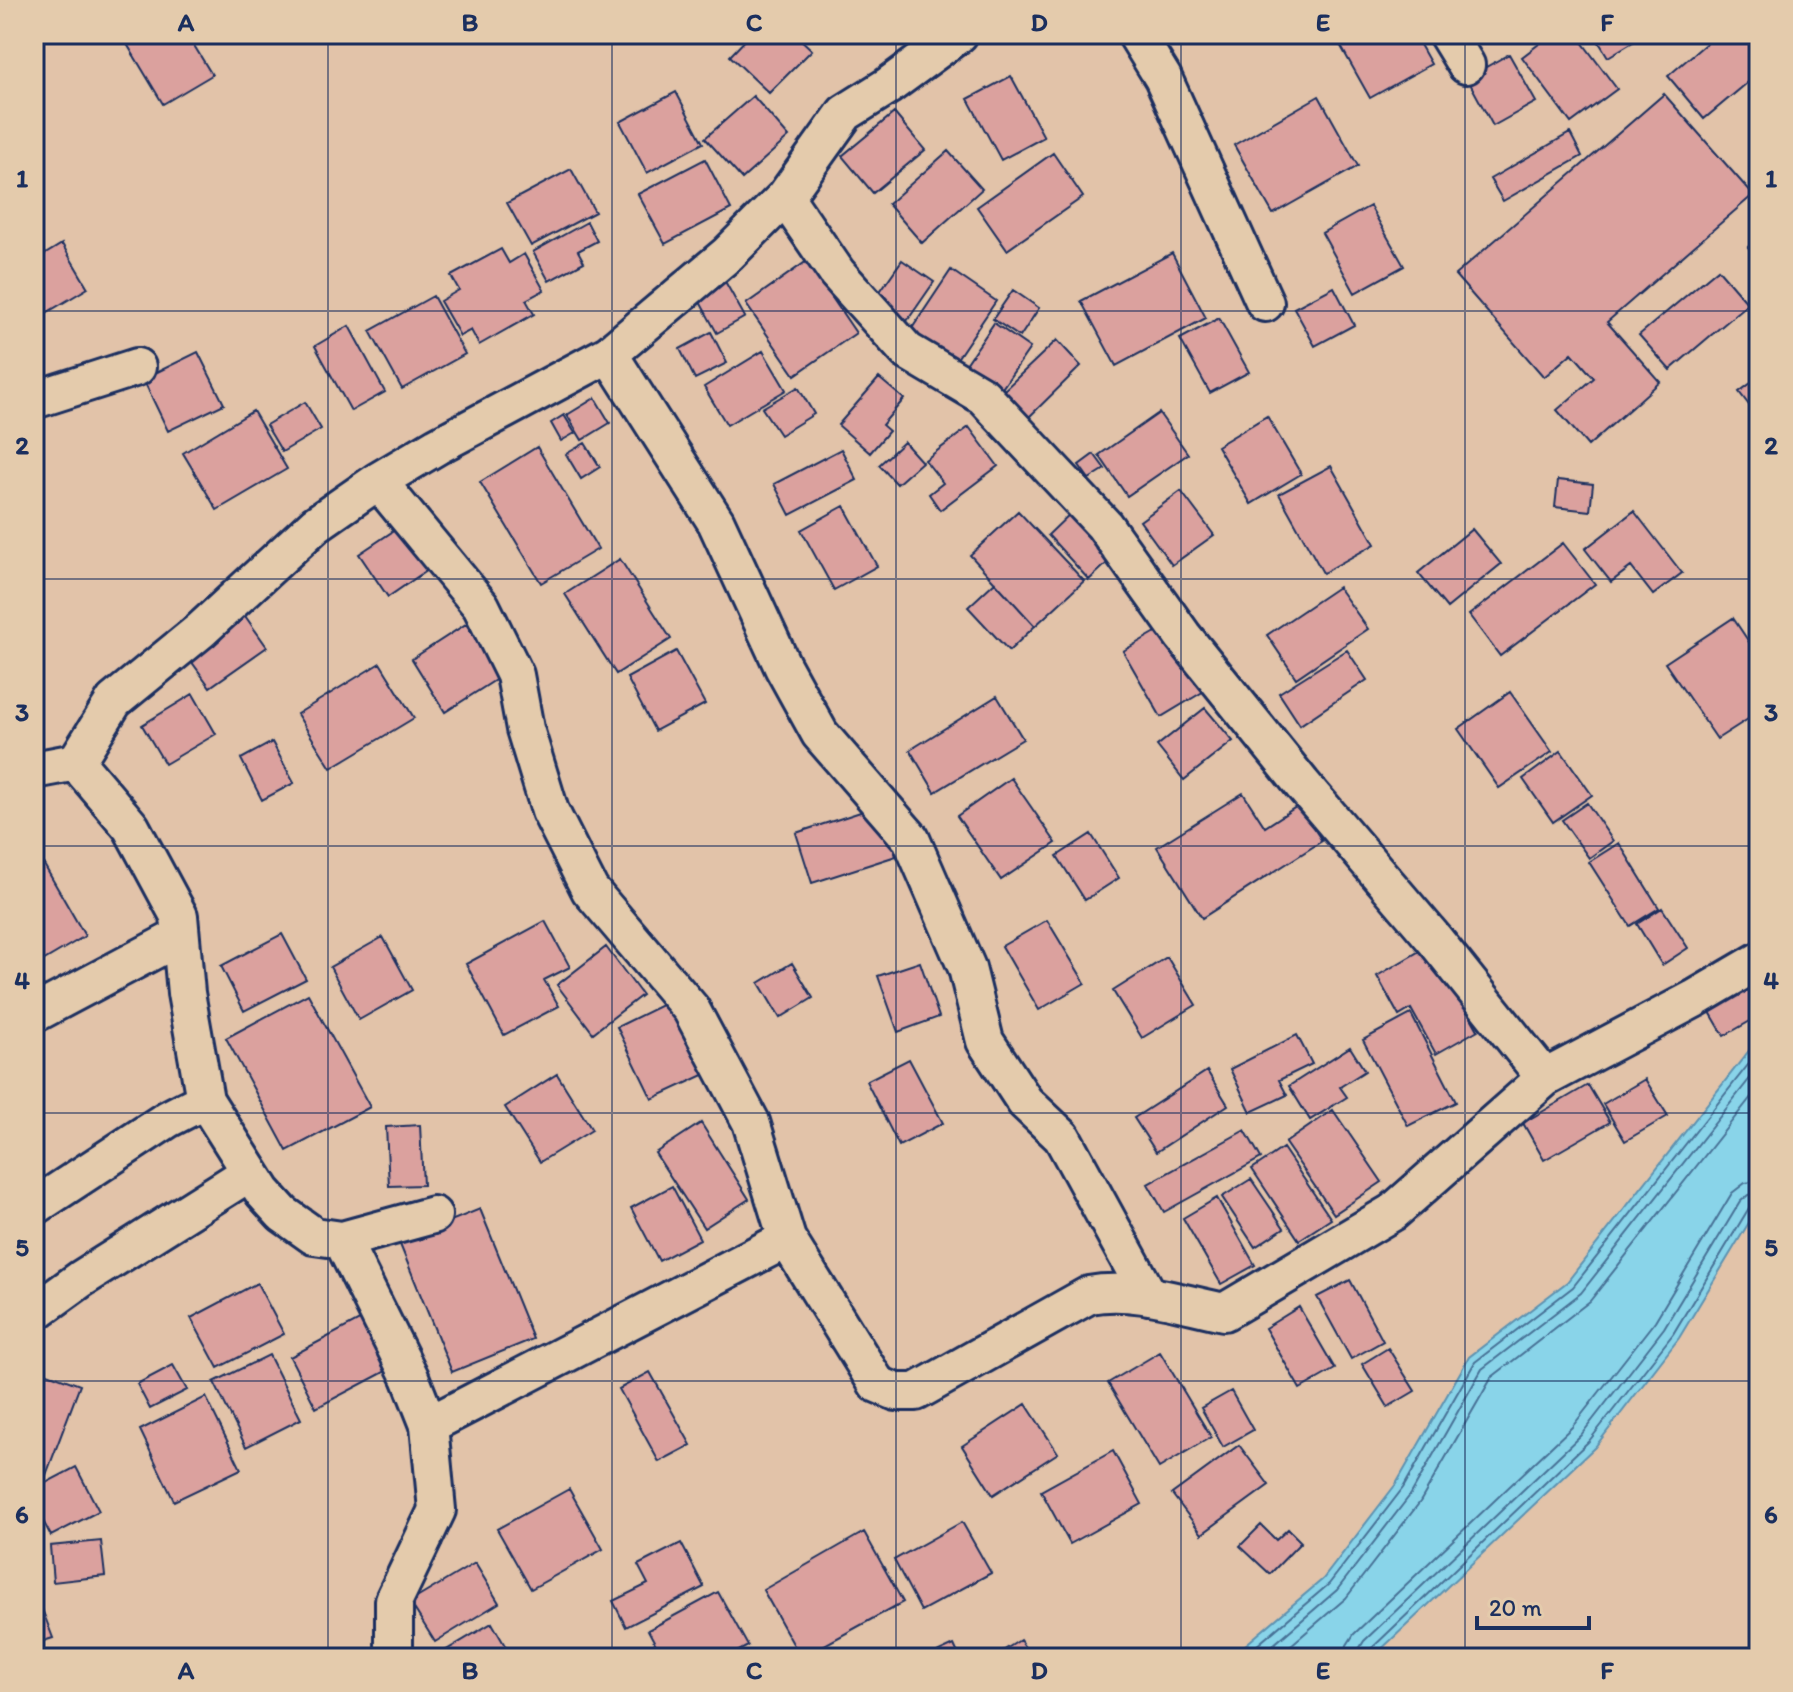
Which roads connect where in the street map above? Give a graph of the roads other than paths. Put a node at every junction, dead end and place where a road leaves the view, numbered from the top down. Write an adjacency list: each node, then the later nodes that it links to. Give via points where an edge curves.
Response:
1 (959, 34): 5 (street, via 845,113)
2 (1136, 34): 6 (street, via 1163,78)
3 (1447, 34): 4 (street)
4 (1466, 65)
5 (785, 197): 7 (street, via 728,254); 16 (street, via 837,273 907,351 983,396 1104,525 1193,648)
6 (1265, 303)
7 (609, 354): 10 (street); 23 (street, via 716,522 820,734 911,839 967,968 985,1041 1025,1102 1062,1137)
8 (137, 367): 9 (street)
9 (34, 400)
10 (378, 481): 11 (street, via 316,524 114,701); 21 (street, via 481,606 515,675 550,811 590,890 691,1009 751,1122)
11 (76, 762): 12 (street); 13 (street, via 131,827 179,916)
12 (34, 770)
13 (179, 937): 15 (street); 17 (street)
14 (1759, 961): 16 (street)
15 (34, 1014)
16 (1545, 1078): 23 (street, via 1393,1212 1224,1312)
17 (205, 1100): 18 (street); 19 (street)
18 (249, 1173): 22 (street, via 283,1214 314,1236); 24 (street)
19 (34, 1207)
20 (433, 1215): 22 (street)
21 (787, 1239): 23 (street, via 877,1384 896,1392 916,1392 1089,1295 1111,1291); 25 (street)
22 (342, 1240): 25 (street)
23 (1149, 1296)
24 (34, 1313)
25 (429, 1425): 26 (street, via 437,1510 394,1600)
26 (394, 1658)

